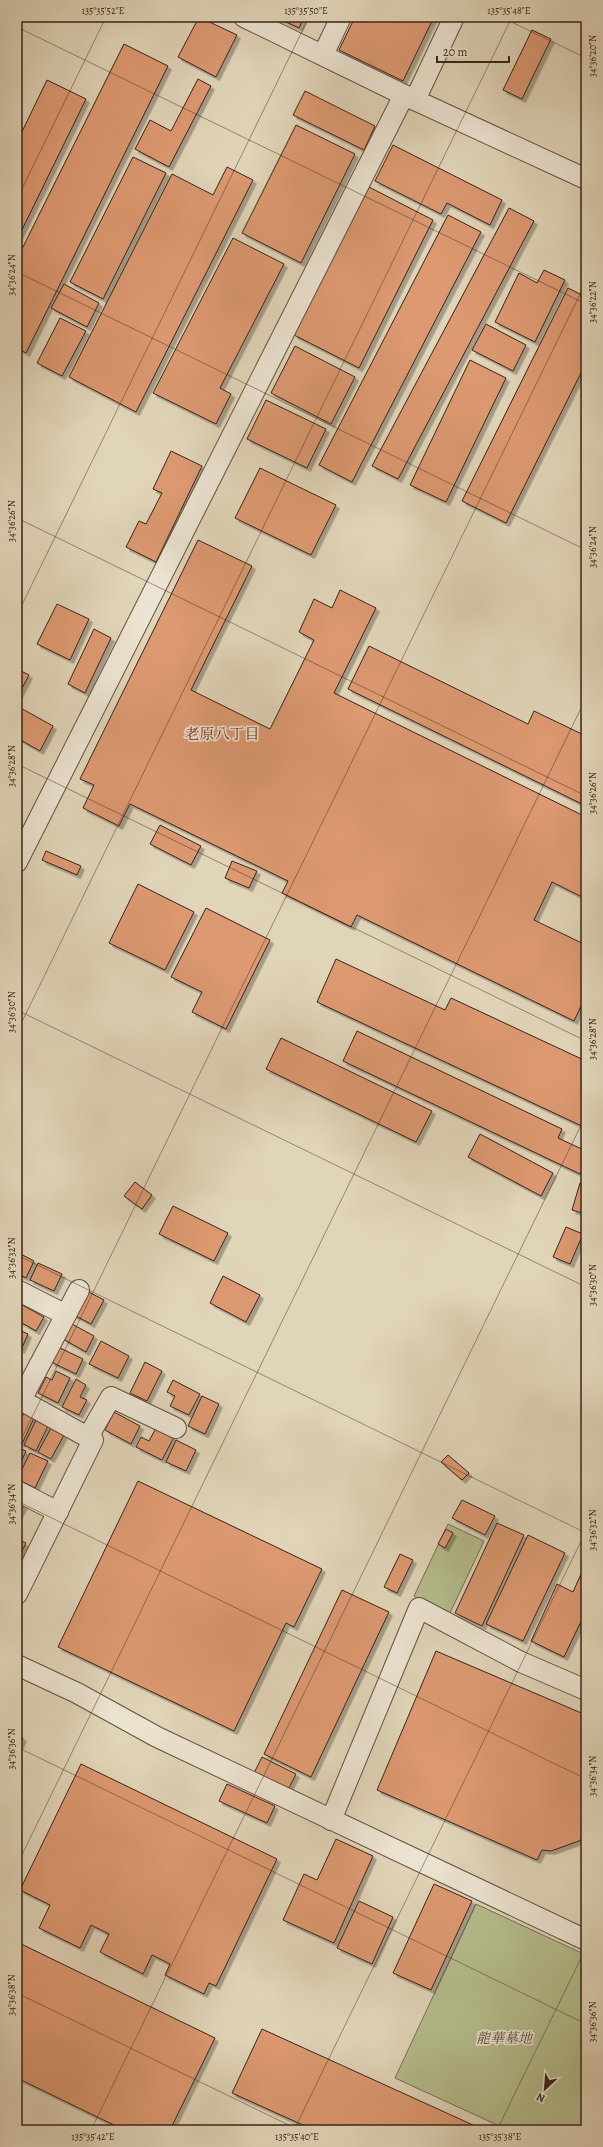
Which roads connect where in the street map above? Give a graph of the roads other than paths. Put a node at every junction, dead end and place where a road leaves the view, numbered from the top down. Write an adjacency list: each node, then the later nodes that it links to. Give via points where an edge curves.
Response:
1 (244, 17): 4 (street)
2 (341, 17): 4 (street)
3 (454, 17): 5 (street)
4 (323, 55): 5 (street)
5 (410, 97): 6 (street); 7 (street)
6 (586, 179)
7 (23, 837): 8 (street)
8 (17, 862)
9 (17, 1290): 11 (street)
10 (79, 1290): 11 (street)
11 (66, 1315): 12 (street)
12 (19, 1399): 14 (street)
13 (176, 1428): 14 (street, via 111,1397)
14 (88, 1437): 16 (street, via 93,1440)
15 (17, 1491): 16 (street)
16 (58, 1512): 17 (street)
17 (18, 1588)
18 (17, 1665): 20 (street, via 77,1693 157,1737)
19 (586, 1690): 20 (street, via 520,1662 419,1608)
20 (331, 1820): 21 (street)
21 (586, 1940)

